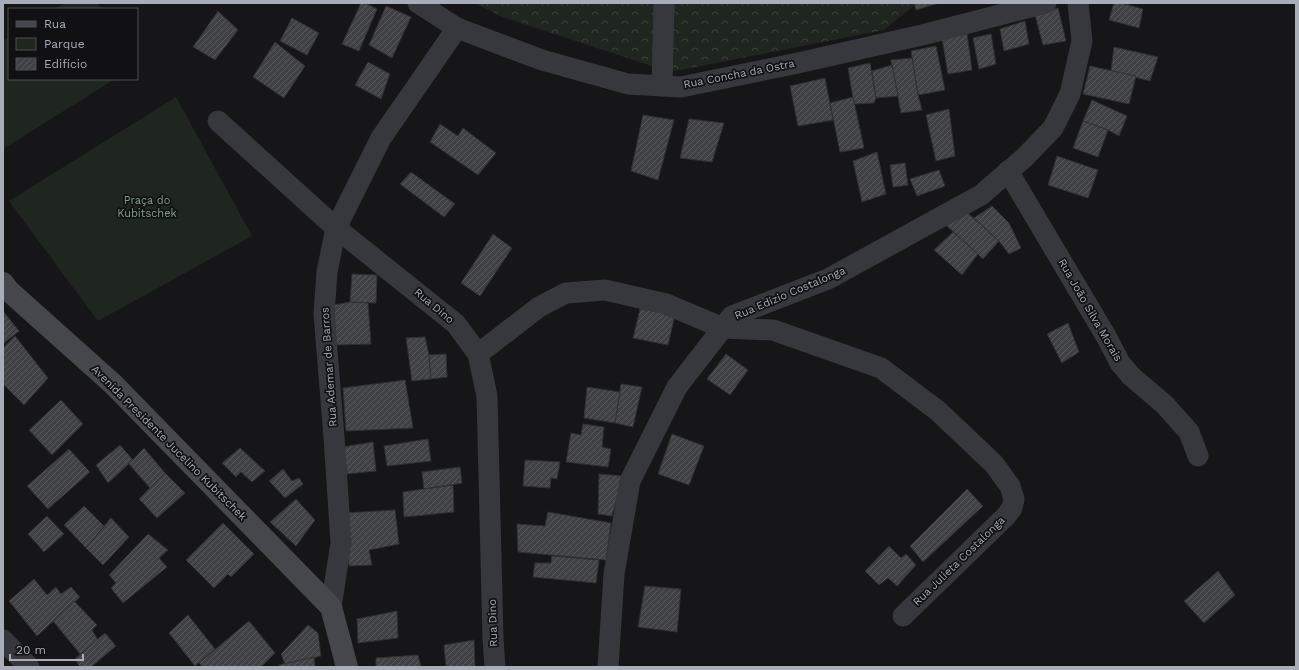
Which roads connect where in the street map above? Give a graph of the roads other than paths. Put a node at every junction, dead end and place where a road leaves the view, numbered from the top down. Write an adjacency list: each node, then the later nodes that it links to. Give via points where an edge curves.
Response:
1 (418, 3): 5 (street, Rua Concha da Ostra)
2 (664, 3): 6 (street)
3 (1046, 3): 6 (street, Rua Concha da Ostra, via 798,63 682,87)
4 (1078, 3): 8 (street, Rua Edizio Costalonga, via 1082,41 1070,94 1053,128)
5 (457, 28): 6 (street, Rua Concha da Ostra, via 542,60 628,84); 9 (street, Rua Ademar de Barros, via 381,138)
6 (662, 86)
7 (218, 121): 9 (street, Rua Dino)
8 (1008, 171): 11 (street, Rua Edizio Costalonga, via 981,195 856,264 828,279 732,316); 13 (street, Rua João Silva Morais, via 1120,363 1165,405 1189,432)
9 (336, 228): 12 (street, Rua Dino, via 456,324); 14 (street, Rua Ademar de Barros, via 326,272 324,314 341,544)
10 (3, 283): 14 (street, Avenida Presidente Jucelino Kubitschek, via 113,384)
11 (723, 328): 12 (street, via 666,304 605,290 566,293 539,307); 15 (street, Rua Julieta Costalonga, via 773,330 880,368 938,411 994,464 1010,486 1014,499 1012,508 1006,516); 20 (street, Rua Edizio Costalonga, via 677,387 630,481 614,574)
12 (478, 354): 19 (street, Rua Dino, via 488,396)
13 (1198, 456)
14 (331, 607): 18 (street, Rua Ademar de Barros)
15 (903, 616)
16 (3, 640): 17 (street)
17 (29, 667)
18 (347, 667)
19 (495, 667)
20 (608, 667)

